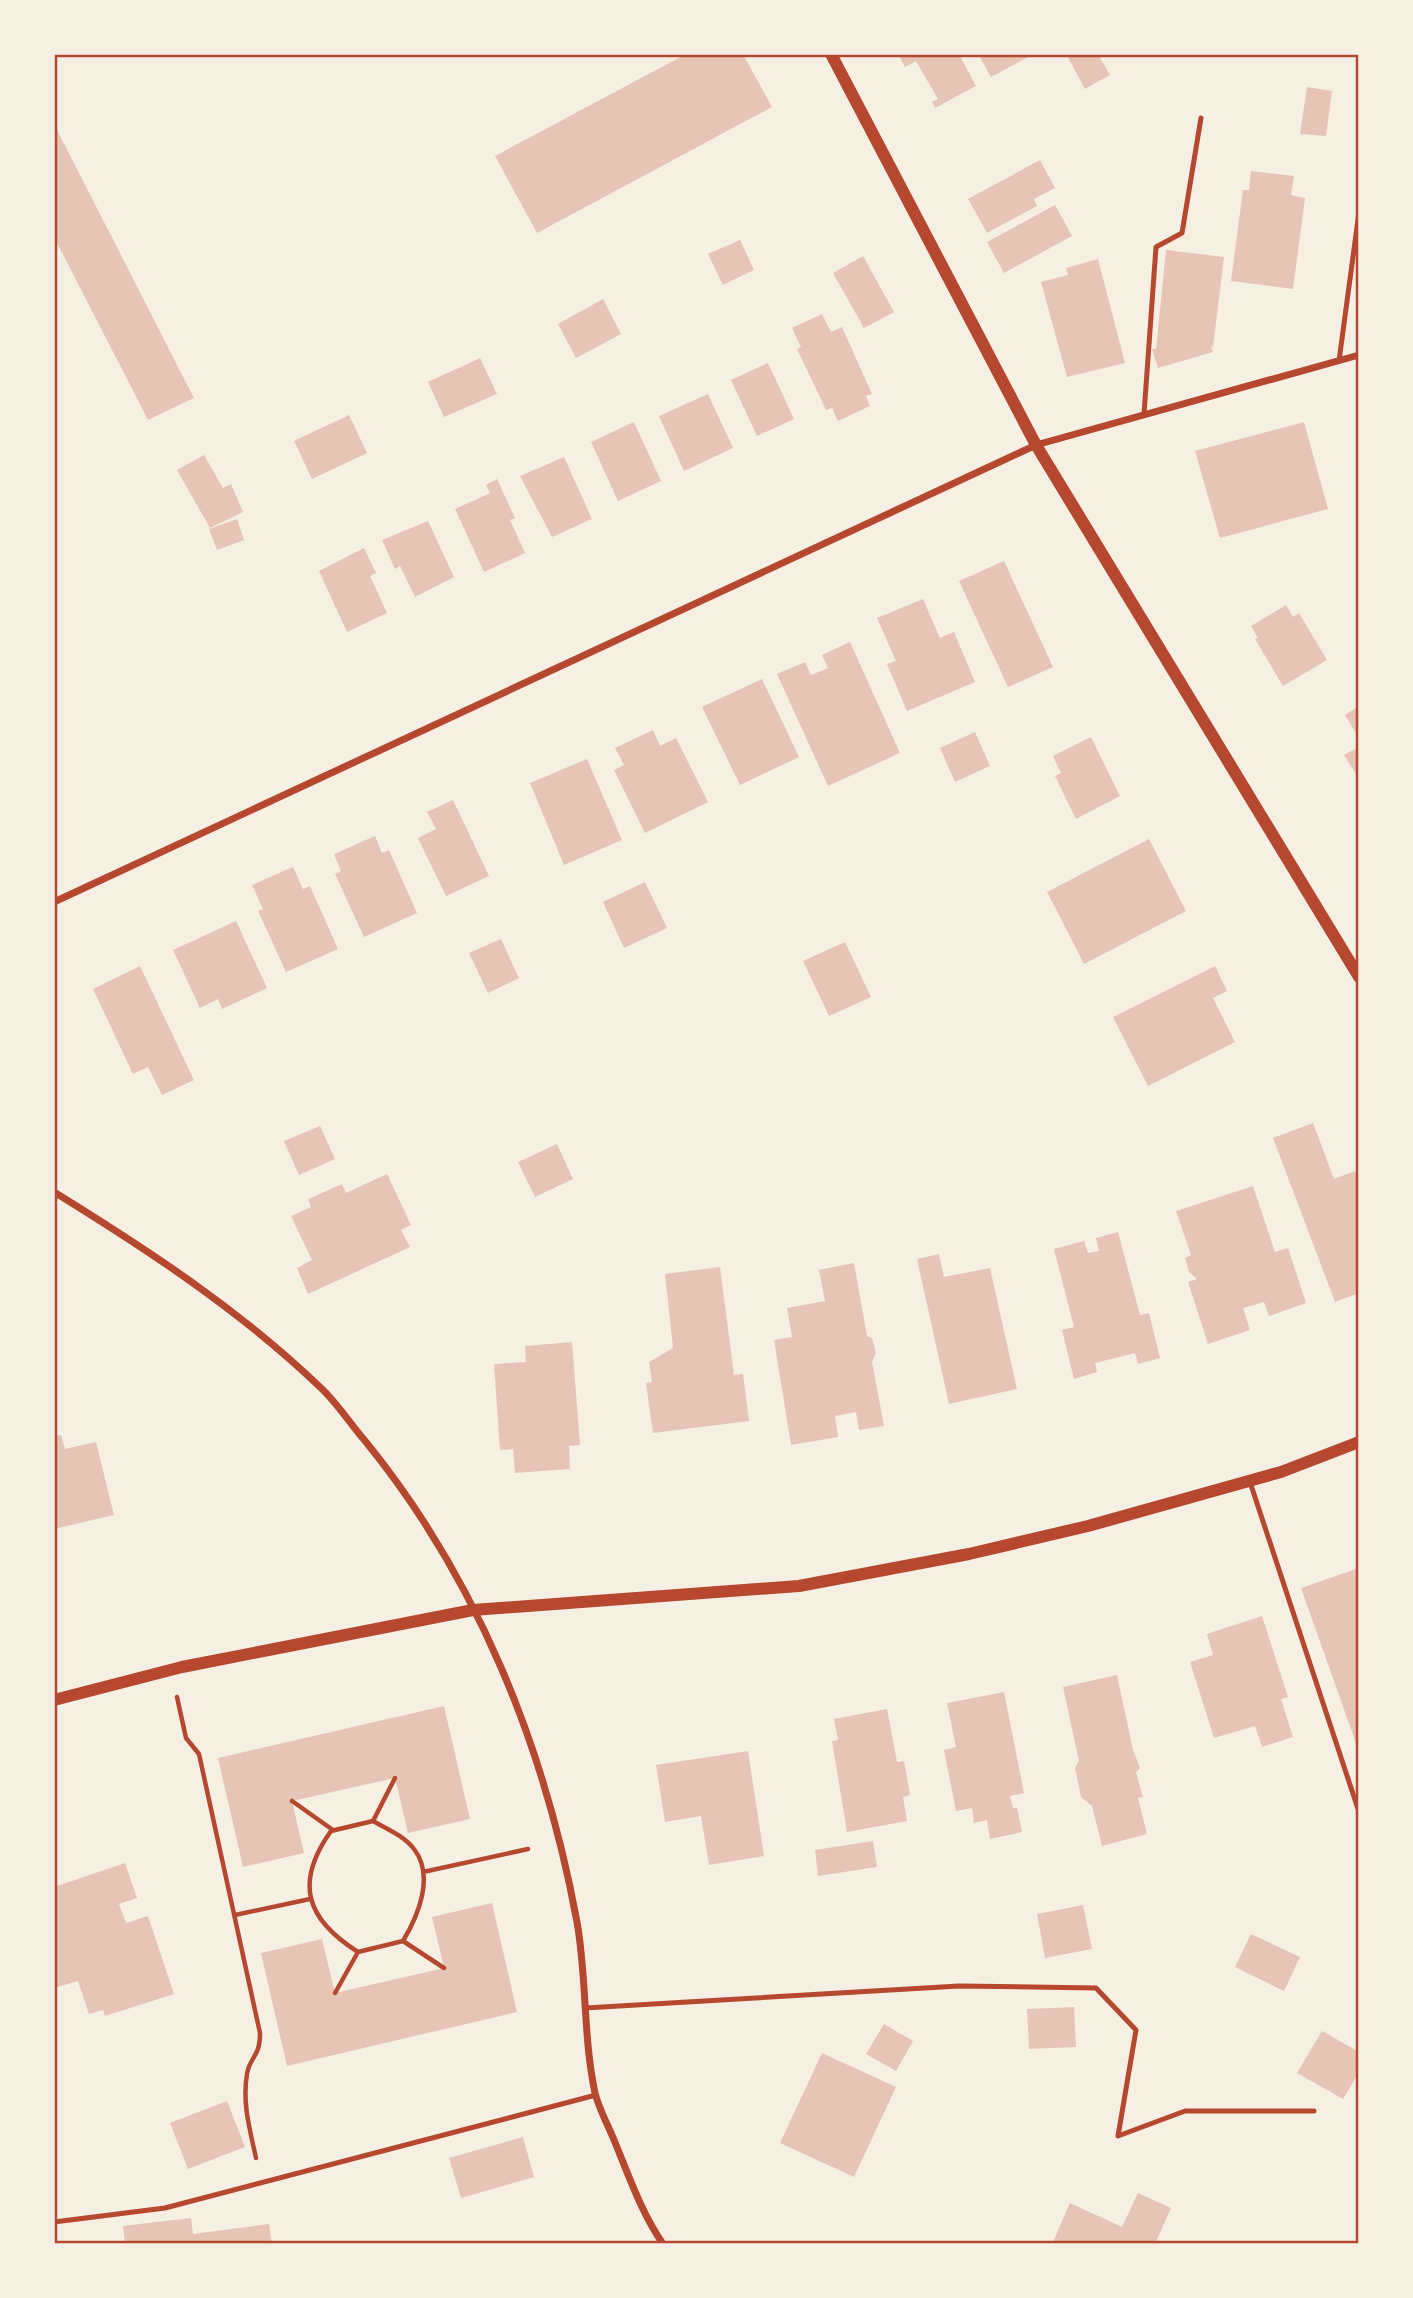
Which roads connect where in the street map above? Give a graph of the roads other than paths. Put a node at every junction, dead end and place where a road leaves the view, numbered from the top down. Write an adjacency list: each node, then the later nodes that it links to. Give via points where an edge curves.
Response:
1 (831, 54): 7 (street)
2 (1201, 118): 6 (lane, via 1182,233 1156,247)
3 (1359, 212): 5 (lane)
4 (1359, 355): 5 (street)
5 (1339, 360): 6 (street)
6 (1144, 414): 7 (street)
7 (1036, 445): 8 (street); 9 (street)
8 (54, 902)
9 (1359, 978)
10 (54, 1192): 13 (street, via 164,1261 324,1391 400,1485)
11 (1359, 1442): 12 (street)
12 (1250, 1480): 13 (street, via 990,1549 799,1586); 15 (lane)
13 (473, 1610): 14 (street, via 182,1667); 16 (street, via 495,1647 545,1787 578,1924)
14 (54, 1700)
15 (1359, 1812)
16 (585, 2008): 17 (street); 18 (lane, via 959,1986 1096,1988 1136,2031 1118,2136 1185,2111)
17 (596, 2095): 19 (lane, via 166,2207); 20 (street, via 647,2222)
18 (1314, 2110)
19 (54, 2222)
20 (663, 2244)

